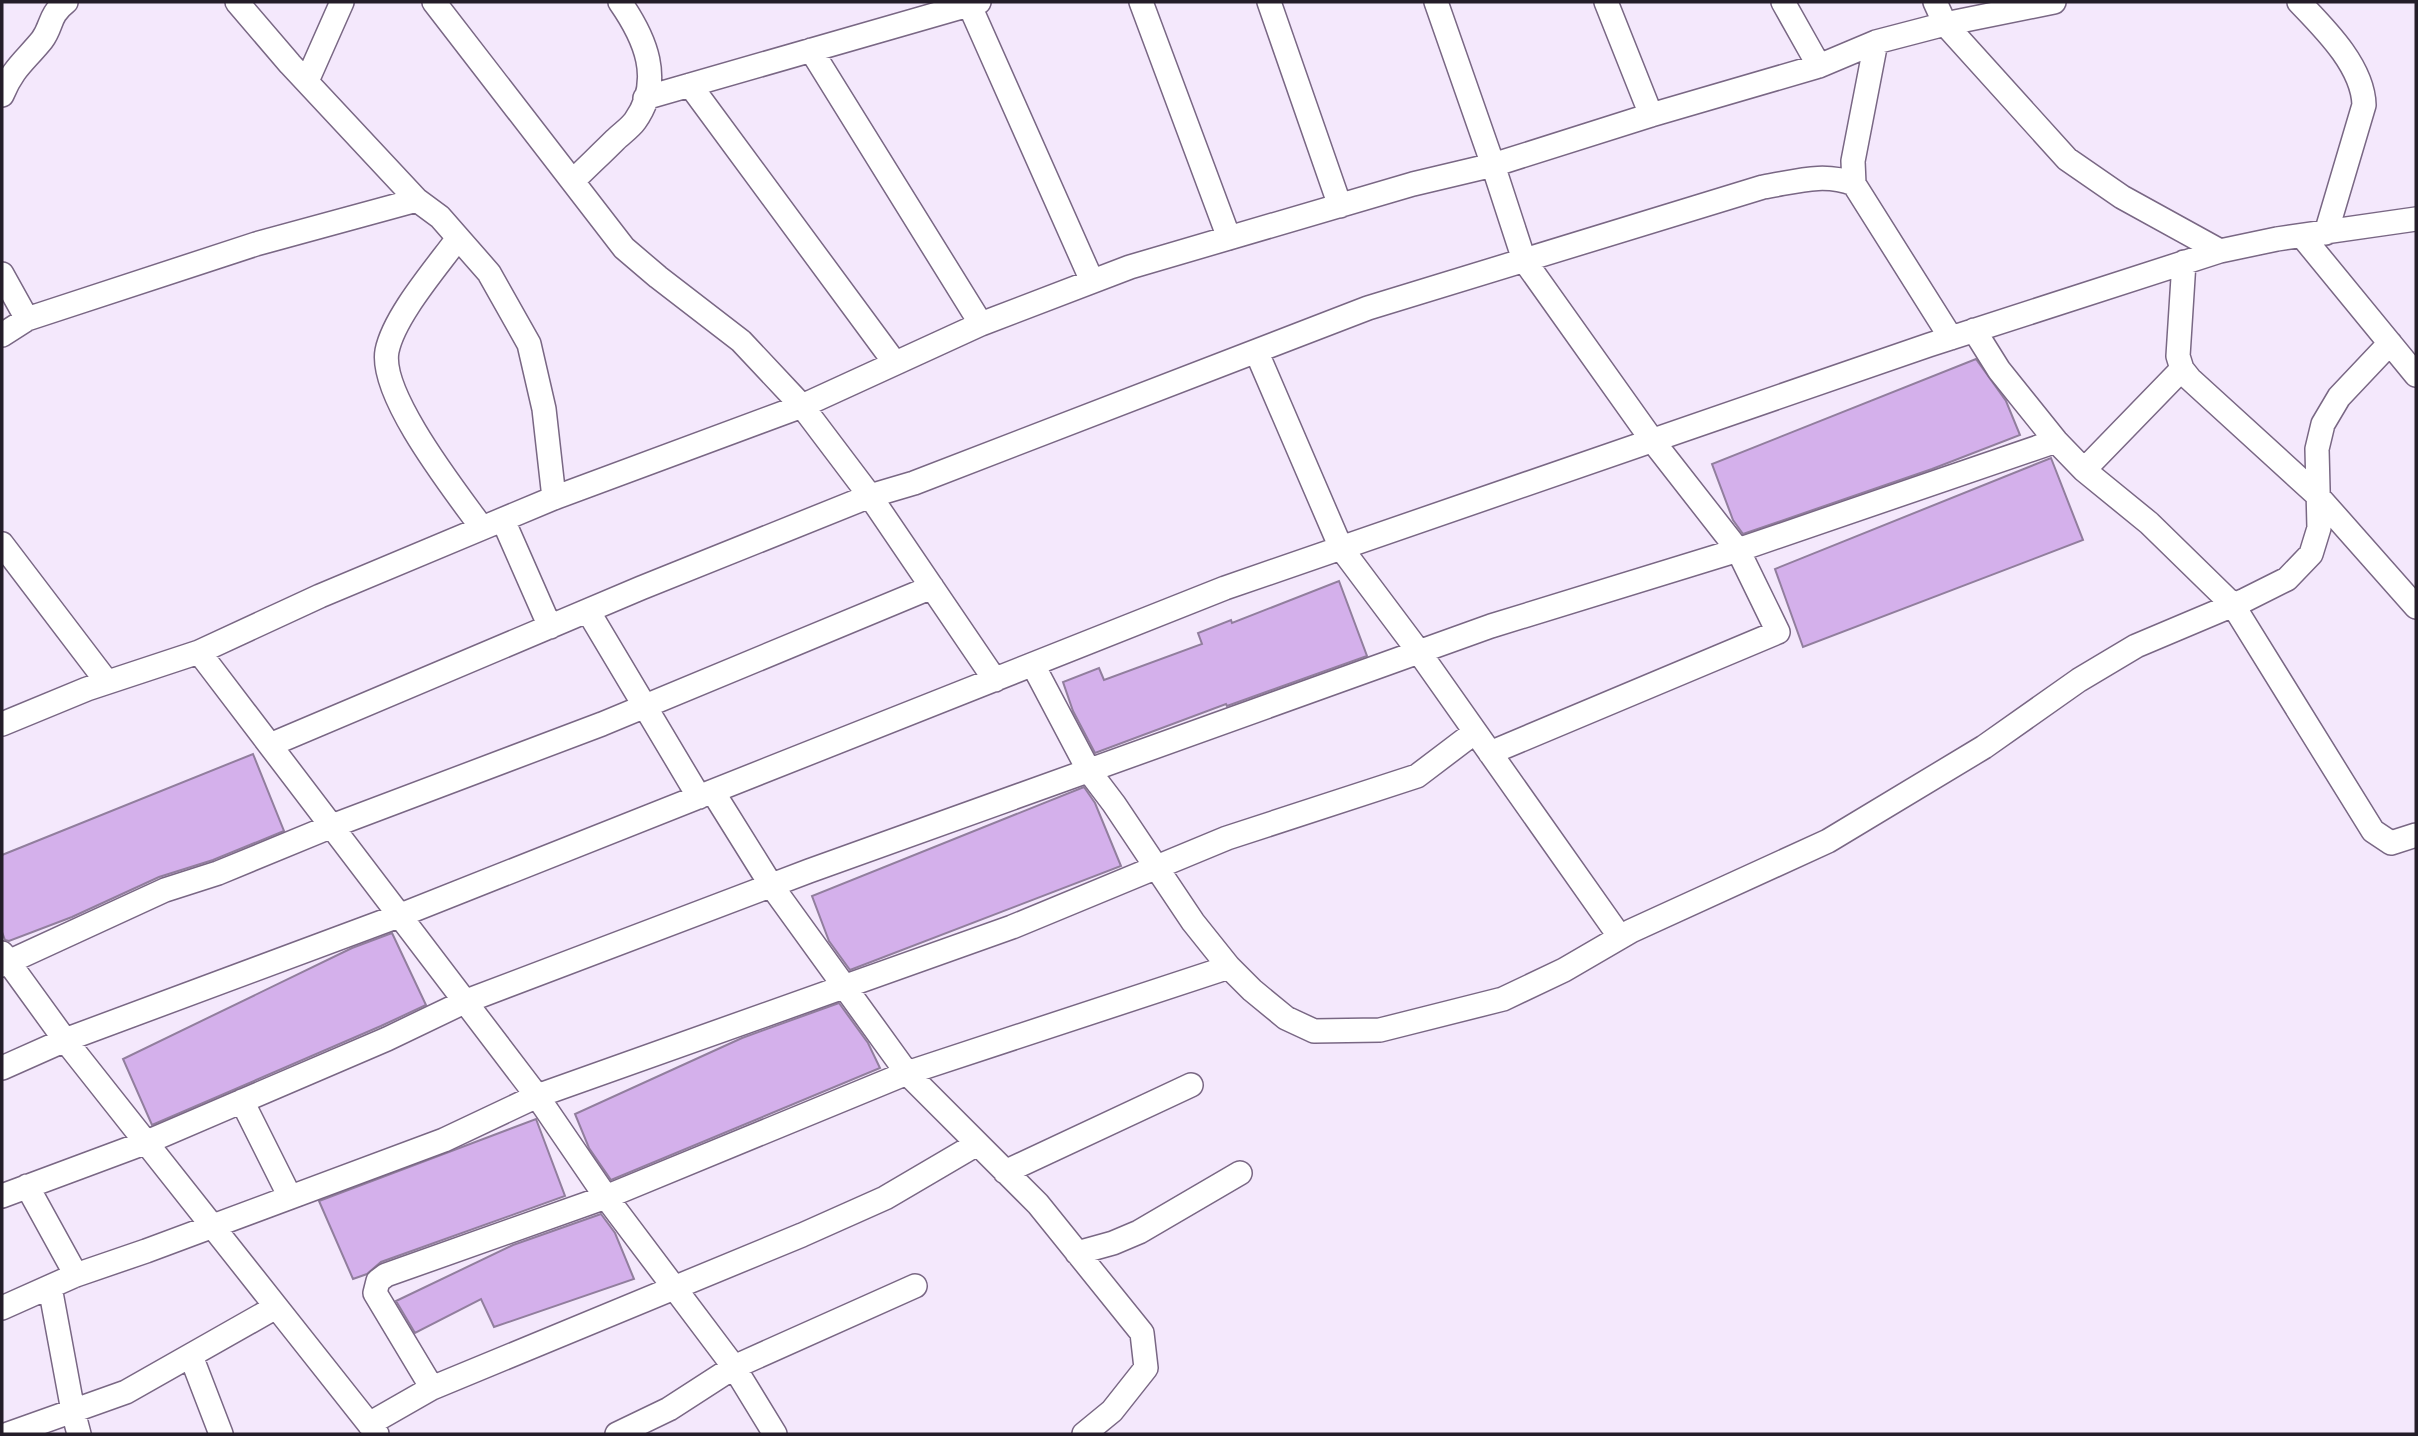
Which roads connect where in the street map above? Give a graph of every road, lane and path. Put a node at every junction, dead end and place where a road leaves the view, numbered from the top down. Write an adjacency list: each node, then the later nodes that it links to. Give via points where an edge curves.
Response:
1 (237, 2): 19 (street)
2 (342, 2): 19 (street)
3 (434, 2): 25 (street)
4 (620, 2): 22 (street, via 635,24 648,58)
5 (1141, 2): 33 (street)
6 (1269, 2): 28 (street)
7 (1436, 2): 24 (street)
8 (1606, 2): 23 (street)
9 (1783, 2): 18 (street)
10 (1935, 2): 15 (street)
11 (2054, 2): 15 (street)
12 (2299, 2): 30 (street, via 2354,68 2364,95)
13 (974, 3): 17 (street); 38 (street)
14 (55, 5): 21 (street, via 44,37 10,75)
15 (1945, 24): 16 (street); 34 (street, via 2067,159 2122,197)
16 (1876, 42): 18 (street); 26 (street, via 1853,161)
17 (811, 50): 20 (street); 40 (street)
18 (1819, 66): 23 (street)
19 (307, 81): 27 (street)
20 (690, 85): 22 (street); 46 (street)
21 (2, 94)
22 (645, 98): 25 (street, via 635,121)
23 (1651, 115): 24 (street)
24 (1493, 165): 28 (street); 35 (street)
25 (573, 181): 49 (street, via 625,248 741,341)
26 (1854, 184): 35 (street, via 1819,178 1763,187); 43 (street)
27 (417, 200): 32 (street); 39 (street, via 256,244)
28 (1339, 206): 33 (street)
29 (2416, 219): 30 (street)
30 (2326, 233): 31 (street)
31 (2302, 236): 34 (street); 44 (street)
32 (458, 238): 55 (street, via 489,273 528,344 544,409); 56 (street, via 397,324 387,352 388,371 413,431)
33 (1229, 238): 38 (street)
34 (2220, 251): 36 (street)
35 (1524, 260): 45 (street, via 1368,308); 50 (street)
36 (2184, 262): 41 (street); 47 (street, via 2178,356)
37 (2, 274): 39 (street)
38 (1092, 281): 40 (street)
39 (27, 319): 42 (street)
40 (981, 324): 46 (street)
41 (1974, 330): 43 (street); 51 (street, via 1999,370)
42 (2, 335)
43 (1951, 338): 50 (street)
44 (2390, 343): 48 (street); 53 (street, via 2339,397 2323,424)
45 (1256, 353): 54 (street); 58 (street)
46 (895, 363): 49 (street)
47 (2182, 369): 52 (street); 53 (street)
48 (2416, 375)
49 (802, 406): 54 (street); 55 (street)
50 (1652, 440): 58 (street); 59 (street)
51 (2056, 441): 52 (street); 59 (street)
52 (2084, 470): 61 (street, via 2149,523)
53 (2316, 494): 61 (street, via 2319,527 2311,554 2287,579); 62 (street)
54 (870, 496): 60 (street); 63 (street)
55 (554, 498): 56 (street)
56 (492, 524): 64 (street); 65 (street)
57 (2, 544): 69 (street)
58 (1341, 548): 66 (street); 67 (street)
59 (1738, 551): 66 (street); 74 (street, via 1778,632)
60 (932, 587): 68 (street); 70 (street)
61 (2233, 605): 78 (street, via 2373,831 2391,843); 82 (street, via 2136,646 2078,680 1984,747 1828,841)
62 (2416, 607)
63 (588, 611): 64 (street); 70 (street)
64 (550, 627): 73 (street)
65 (199, 652): 69 (street); 73 (street)
66 (1419, 652): 72 (street); 75 (street)
67 (1032, 664): 68 (street); 75 (street)
68 (995, 680): 76 (street)
69 (107, 682): 71 (street)
70 (646, 706): 76 (street); 77 (street)
71 (2, 724)
72 (1475, 732): 74 (street); 79 (street, via 1417,776 1227,838)
73 (270, 745): 77 (street)
74 (1490, 753): 82 (street)
75 (1089, 771): 79 (street); 80 (street)
76 (706, 795): 80 (street); 81 (street)
77 (332, 826): 81 (street); 83 (street, via 165,890)
78 (2416, 835)
79 (1156, 867): 84 (street); 85 (street, via 1012,927)
80 (771, 886): 85 (street); 86 (street)
81 (401, 915): 86 (street); 87 (street)
82 (1620, 937): 84 (street, via 1503,999 1380,1030 1314,1031 1286,1018)
83 (4, 960): 87 (street)
84 (1229, 967): 89 (street)
85 (844, 986): 89 (street); 91 (street)
86 (464, 1002): 91 (street); 92 (street)
87 (65, 1040): 88 (street); 93 (street)
88 (2, 1068)
89 (907, 1073): 94 (street); 99 (street)
90 (1191, 1085): 95 (street)
91 (537, 1096): 99 (street); 100 (street, via 444,1140)
92 (242, 1101): 93 (street); 100 (street)
93 (146, 1142): 97 (street); 101 (street)
94 (977, 1144): 95 (street); 106 (street, via 886,1198)
95 (1005, 1172): 102 (street)
96 (1240, 1173): 102 (street, via 1139,1232)
97 (27, 1186): 98 (street); 103 (street)
98 (2, 1196)
99 (606, 1196): 106 (street); 111 (street, via 378,1281 375,1293)
100 (290, 1197): 101 (street)
101 (213, 1226): 103 (street); 107 (street)
102 (1077, 1253): 119 (street, via 1142,1333 1146,1368 1112,1411)
103 (75, 1275): 105 (street)
104 (915, 1286): 110 (street)
105 (50, 1287): 108 (street); 112 (street)
106 (674, 1287): 110 (street); 111 (street)
107 (276, 1307): 109 (street); 113 (street)
108 (2, 1308)
109 (191, 1356): 112 (street, via 127,1392); 117 (street)
110 (734, 1367): 114 (street); 118 (street, via 669,1409)
111 (432, 1388): 113 (street)
112 (73, 1411): 115 (street); 116 (street)
113 (373, 1429)
114 (775, 1433)
115 (8, 1434)
116 (79, 1434)
117 (221, 1434)
118 (617, 1434)
119 (1084, 1434)

